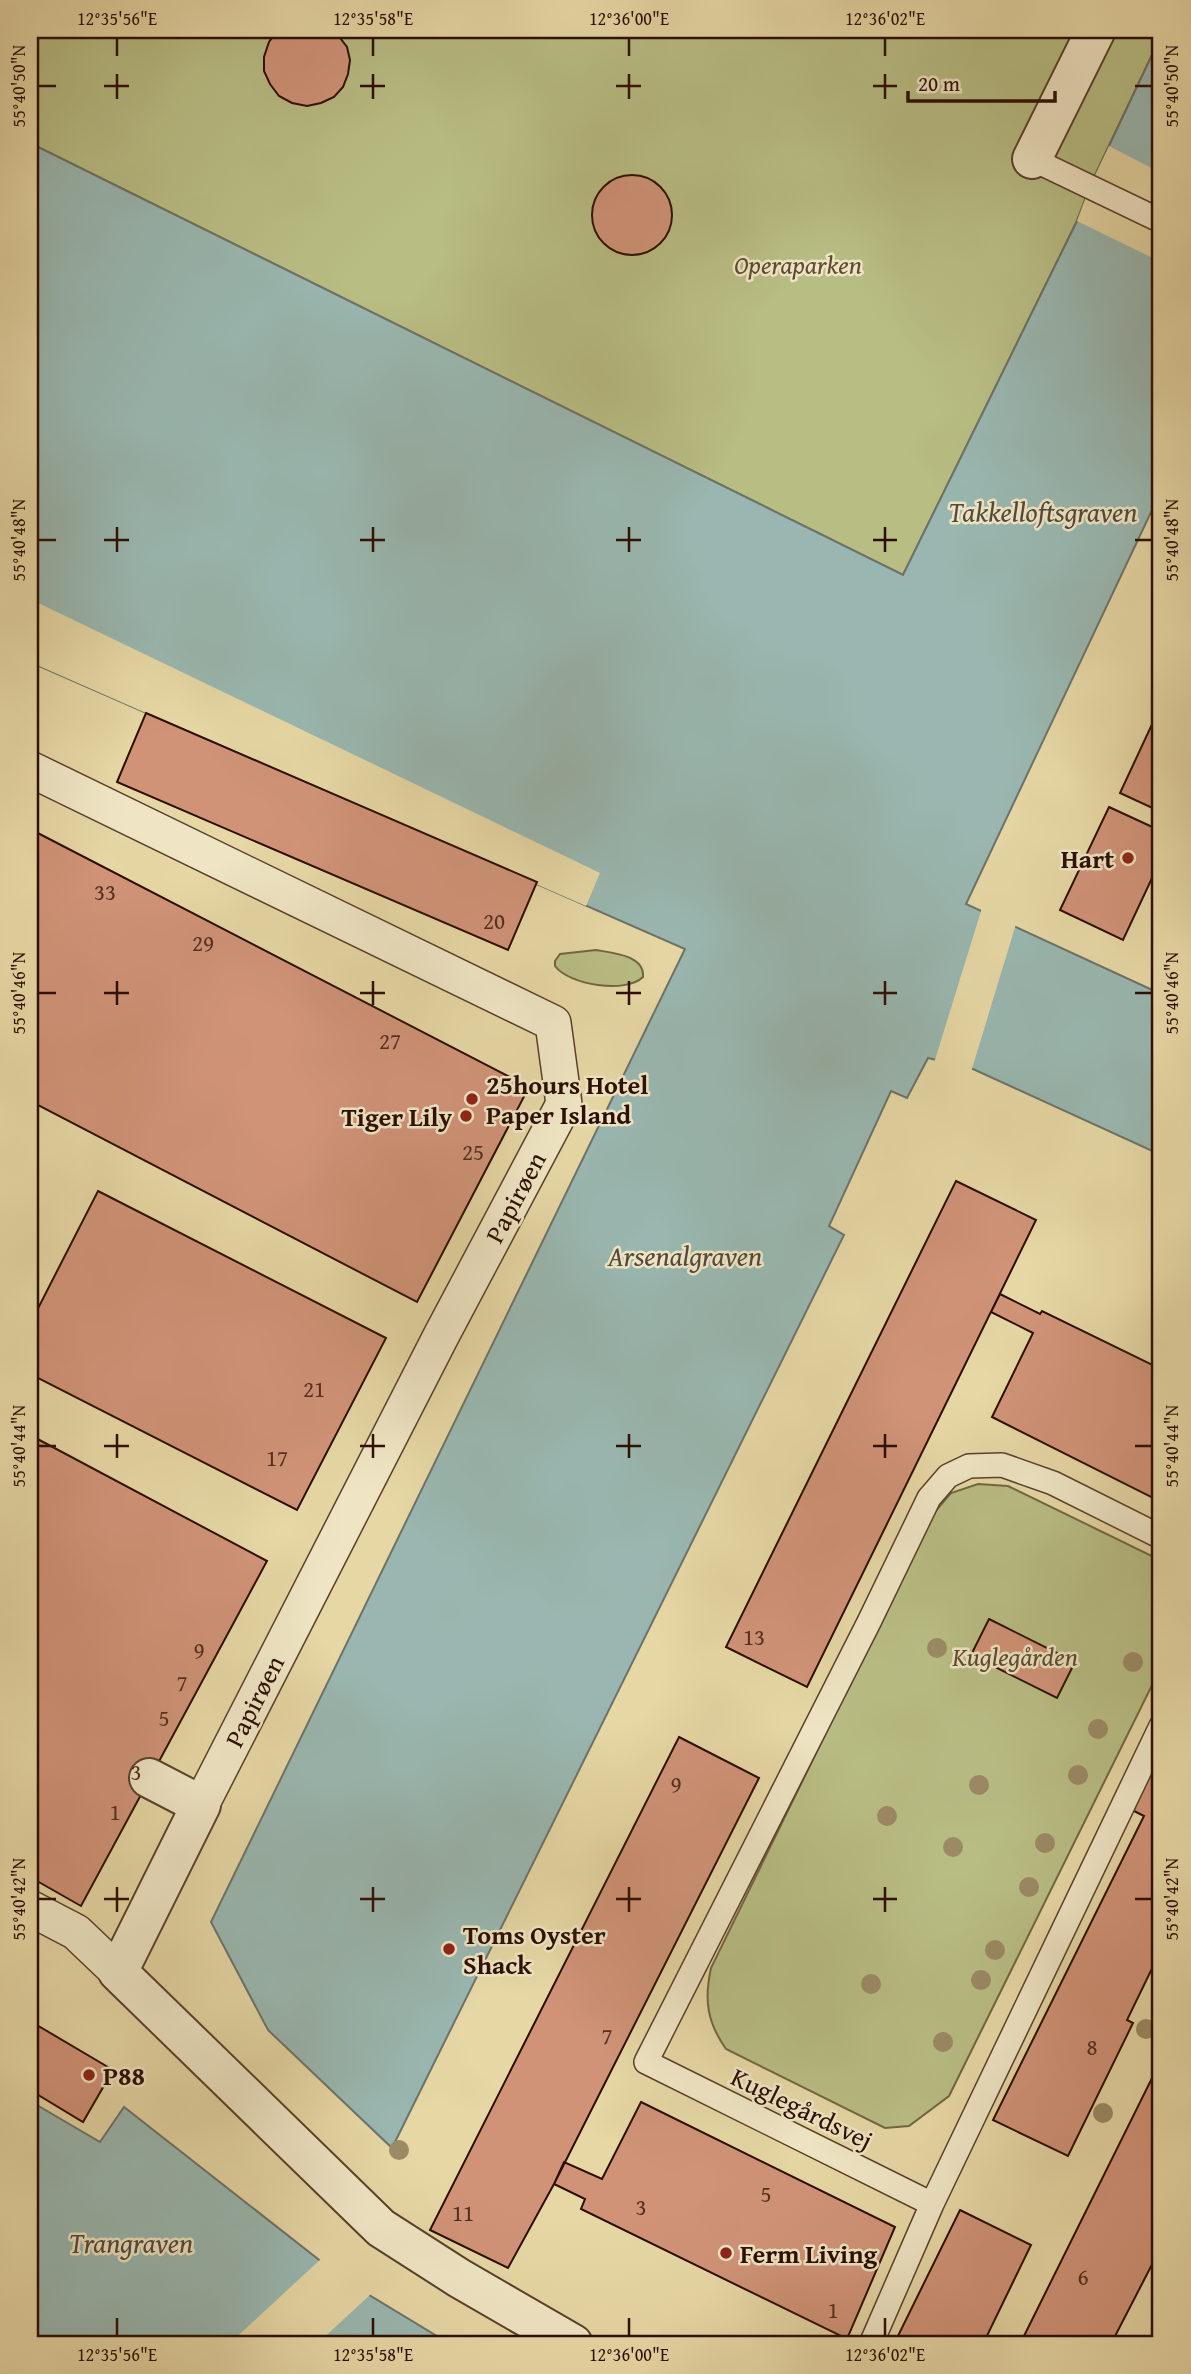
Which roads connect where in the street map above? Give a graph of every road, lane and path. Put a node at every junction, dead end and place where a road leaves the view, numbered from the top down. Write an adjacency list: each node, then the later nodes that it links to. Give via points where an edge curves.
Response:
1 (1096, 30): 2 (street)
2 (1032, 159): 3 (lane)
3 (1161, 221)
4 (30, 769): 8 (street, Papirøen, via 553,1023 564,1104)
5 (1161, 1537): 11 (lane, Kuglegårdsvej, via 1053,1483 1002,1465 969,1466 948,1476 929,1498 646,2062)
6 (1161, 1726): 11 (lane)
7 (149, 1778): 8 (street)
8 (201, 1805): 10 (street, Papirøen)
9 (30, 1908): 10 (street, via 76,1932)
10 (118, 1972): 12 (street, via 381,2228)
11 (932, 2204): 13 (lane)
12 (573, 2344)
13 (871, 2344)

